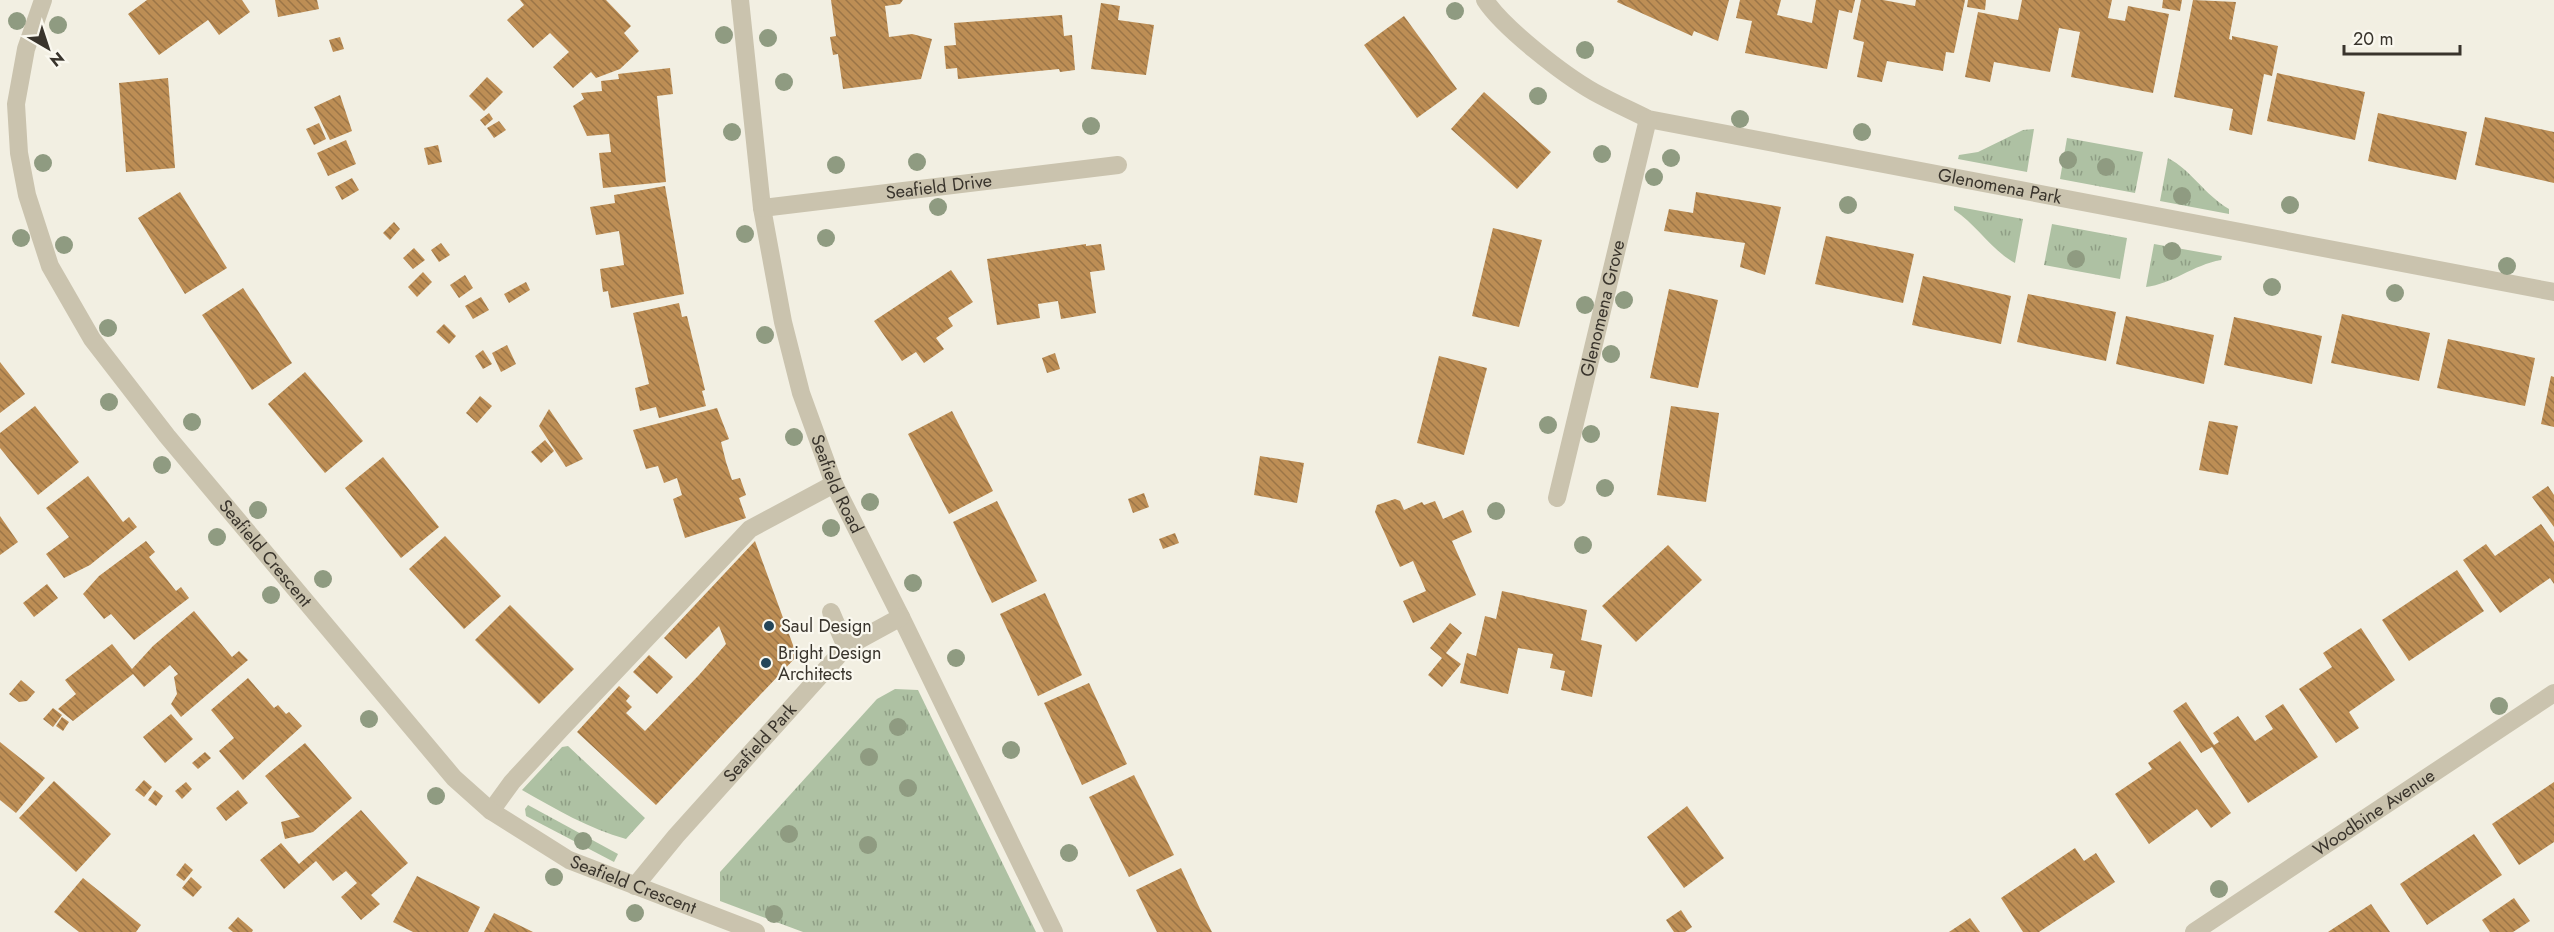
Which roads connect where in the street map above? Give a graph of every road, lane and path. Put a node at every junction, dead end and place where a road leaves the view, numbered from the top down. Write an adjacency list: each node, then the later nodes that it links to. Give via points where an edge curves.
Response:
1 (43, 0): 14 (street, Seafield Crescent, via 26,49 16,104 27,195 50,266 92,339 167,435 454,778)
2 (740, 0): 6 (street, Seafield Road)
3 (1485, 0): 4 (street, Glenomena Park, via 1493,13 1531,47 1592,91)
4 (1648, 119): 7 (street, Glenomena Park); 9 (street, Glenomena Grove)
5 (1118, 165): 6 (street, Seafield Drive)
6 (762, 208): 8 (street, Seafield Road, via 801,393)
7 (2554, 292)
8 (834, 484): 11 (street, Seafield Road); 14 (street, via 783,519 750,529 512,782)
9 (1557, 498)
10 (831, 612): 12 (street)
11 (901, 616): 12 (street, Seafield Park); 17 (street, Seafield Road)
12 (846, 647): 15 (street, Seafield Park)
13 (2554, 693): 18 (street, Woodbine Avenue)
14 (491, 811): 15 (street, Seafield Crescent, via 569,860)
15 (635, 886): 16 (street, Seafield Crescent)
16 (756, 932)
17 (1054, 932)
18 (2194, 932)

